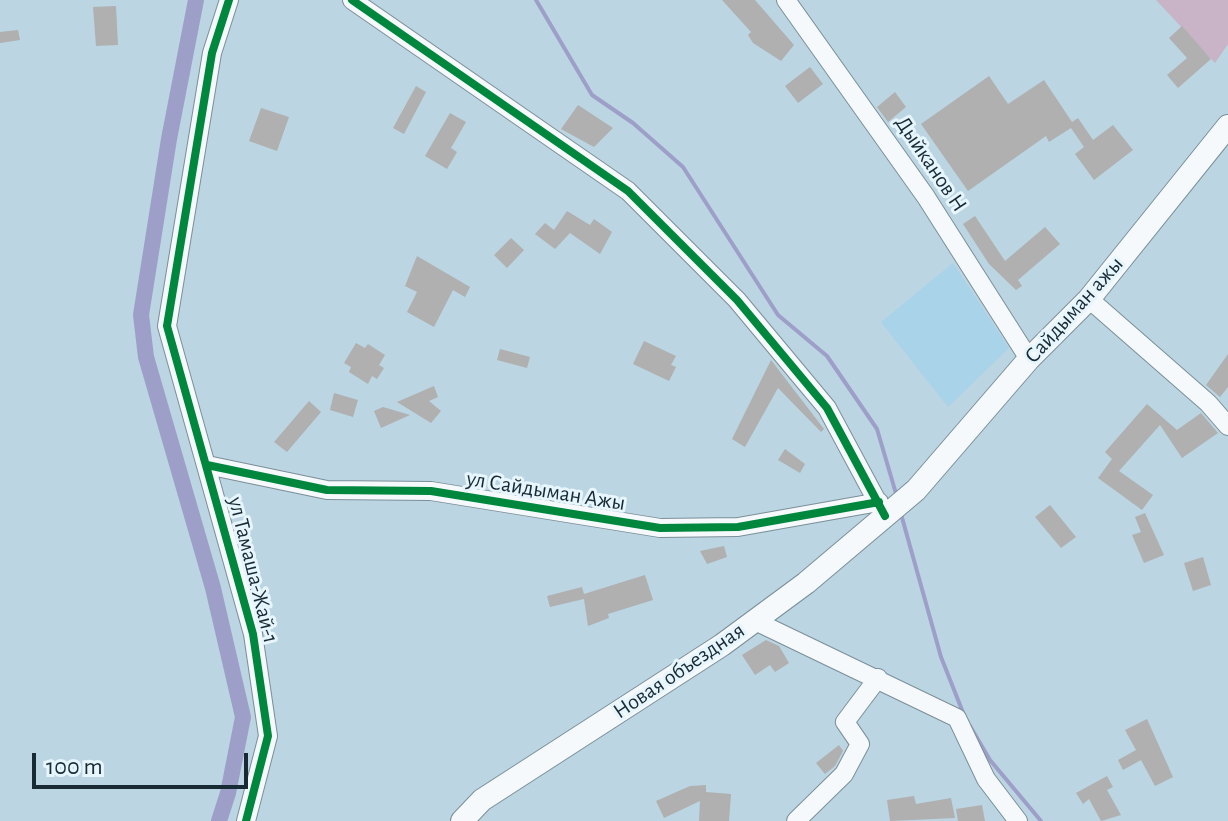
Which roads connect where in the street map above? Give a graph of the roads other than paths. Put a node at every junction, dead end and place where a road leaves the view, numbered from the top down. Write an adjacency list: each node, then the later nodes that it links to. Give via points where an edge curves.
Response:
1 (229, 0): 8 (street, ул Тамаша-Жай-1, via 212,53 167,326)
2 (352, 0): 9 (street, via 628,191 737,300 827,408)
3 (786, 0): 6 (street, Дыйканов Н, via 926,197)
4 (1228, 126): 5 (main road, Сайдыман ажы)
5 (1089, 299): 6 (main road, Сайдыман ажы); 7 (street)
6 (1029, 359): 9 (main road, Сайдыман ажы, via 916,490)
7 (1228, 426)
8 (207, 465): 9 (street, ул Сайдыман Ажы, via 327,490 431,491 660,528 738,527); 12 (street, ул Тамаша-Жай-1, via 253,634 268,736)
9 (885, 510): 10 (main road, Новая объездная)
10 (755, 621): 11 (street); 13 (main road, Новая объездная, via 482,800)
11 (878, 678): 14 (street, via 845,722 860,744 844,774); 15 (street, via 957,718 986,779)
12 (246, 821)
13 (462, 821)
14 (796, 821)
15 (1018, 821)

